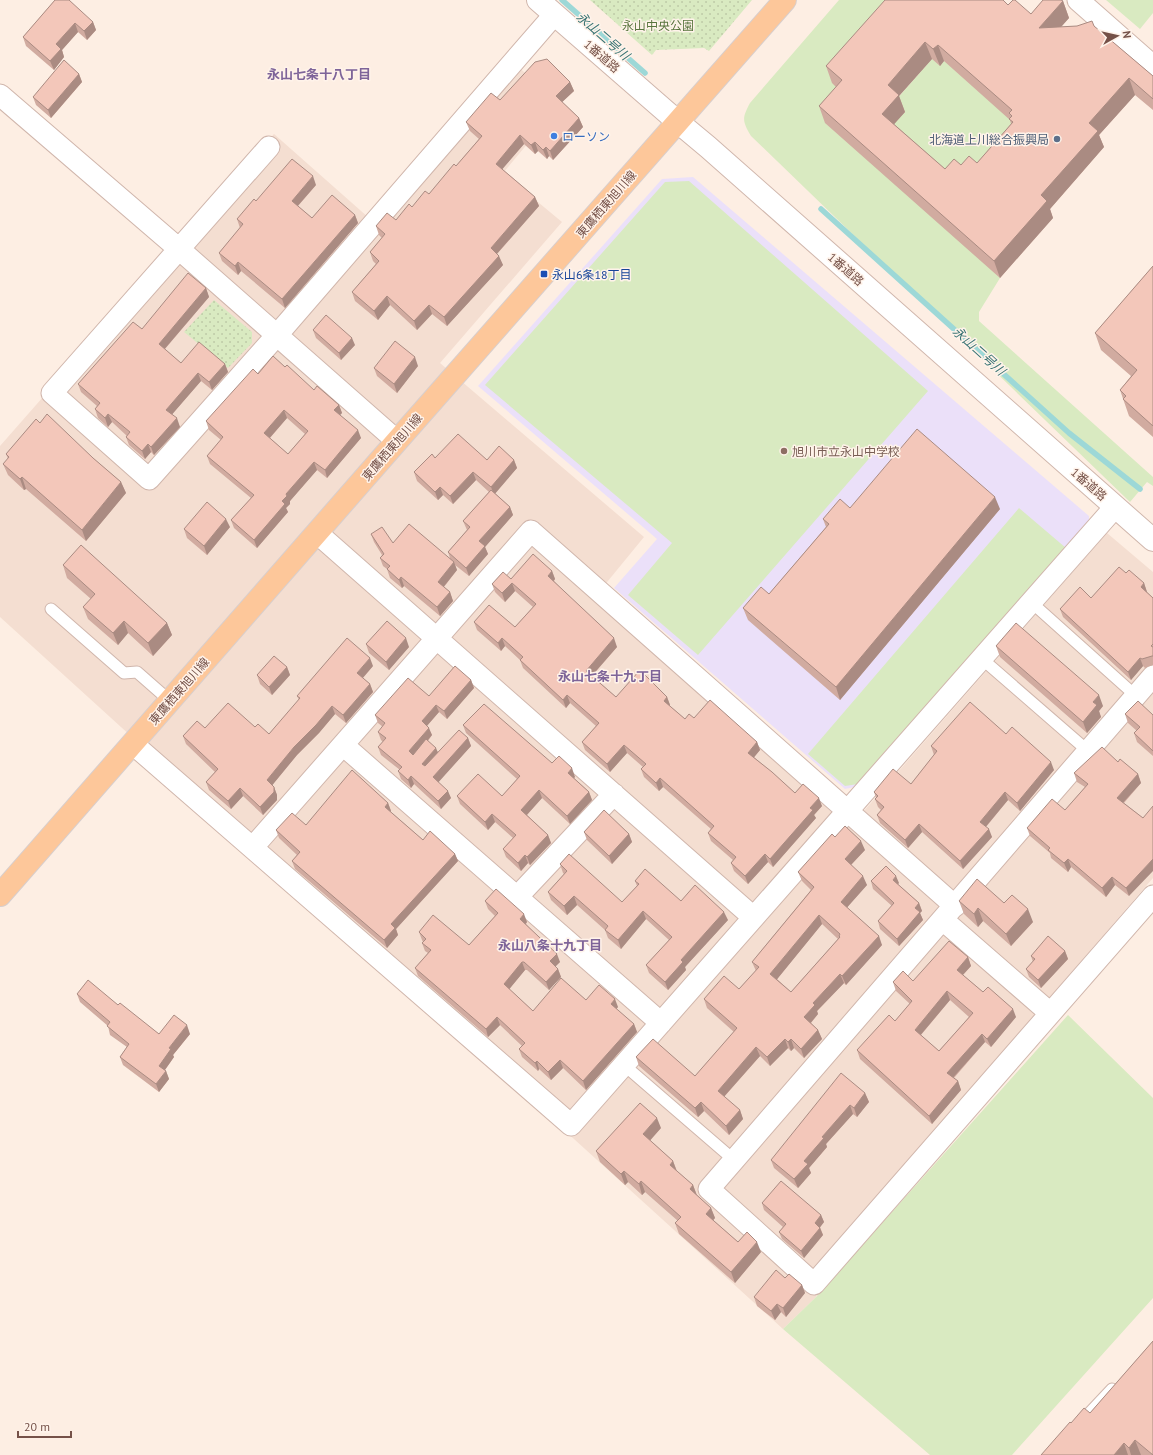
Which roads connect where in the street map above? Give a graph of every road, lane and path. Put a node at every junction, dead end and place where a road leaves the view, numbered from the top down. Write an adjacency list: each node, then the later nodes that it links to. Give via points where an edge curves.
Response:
1 (538, 0): 4 (street, 1番道路)
2 (785, 0): 7 (main road, 東鷹栖東旭川線)
3 (1078, 0): 5 (street)
4 (554, 15): 7 (street, 1番道路); 10 (street)
5 (1153, 66)
6 (0, 95): 9 (street)
7 (678, 122): 11 (main road, 東鷹栖東旭川線); 12 (street, 1番道路)
8 (269, 146): 9 (street)
9 (179, 249): 10 (street); 10 (street, via 52,393 143,474 149,479)
10 (277, 335): 11 (street)
11 (397, 441): 13 (main road, 東鷹栖東旭川線)
12 (1115, 507): 14 (street, 1番道路); 15 (street)
13 (317, 533): 17 (street); 21 (main road, 東鷹栖東旭川線)
14 (1151, 535)
15 (1030, 602): 18 (street); 20 (lane)
16 (52, 609): 21 (lane, via 124,673 137,672)
17 (437, 638): 23 (street); 25 (street); 26 (street, via 531,531)
18 (981, 658): 24 (lane); 26 (street)
19 (1153, 676): 20 (street)
20 (1136, 696): 24 (street)
21 (170, 701): 22 (main road, 東鷹栖東旭川線)
22 (133, 744): 27 (street); 28 (main road, 東鷹栖東旭川線)
23 (343, 745): 27 (street); 29 (street)
24 (1088, 751): 31 (street)
25 (614, 794): 29 (street); 32 (street)
26 (847, 810): 31 (street); 32 (street)
27 (253, 848): 35 (street, via 571,1125)
28 (0, 895)
29 (518, 896): 34 (street)
30 (1153, 896): 33 (street)
31 (949, 913): 33 (street); 36 (street)
32 (753, 917): 34 (street)
33 (1050, 1013): 36 (street, via 814,1284 708,1190)
34 (661, 1023): 35 (street)
35 (624, 1065): 36 (lane)
36 (734, 1160)
37 (1121, 1379): 38 (lane)
38 (1072, 1432)

